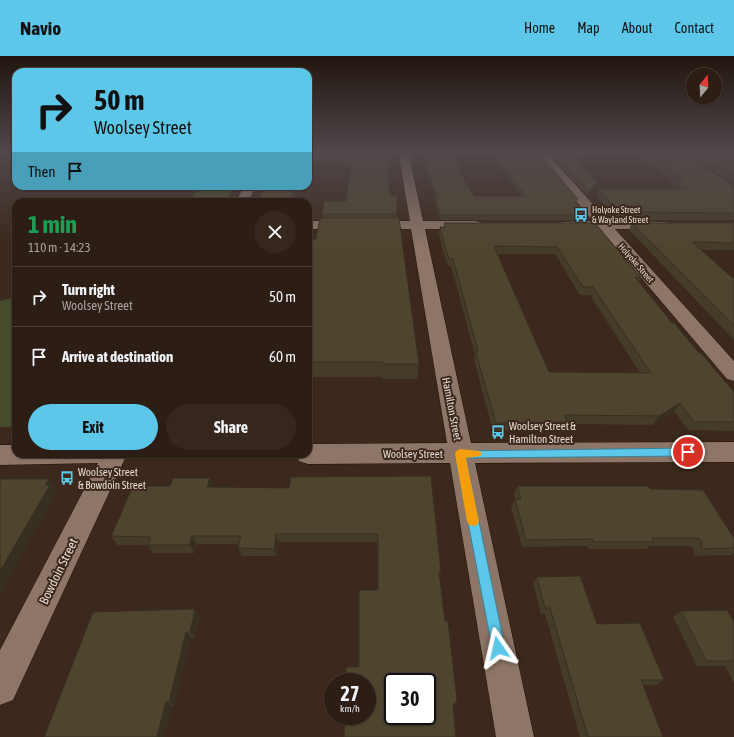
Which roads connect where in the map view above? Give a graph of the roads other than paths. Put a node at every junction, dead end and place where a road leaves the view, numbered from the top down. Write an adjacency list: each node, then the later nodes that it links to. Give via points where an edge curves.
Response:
1 (409, 183): 4 (street, Hamilton Street)
2 (566, 183): 7 (street, Holyoke Street)
3 (312, 225): 4 (street)
4 (416, 225): 5 (street); 12 (street, Hamilton Street)
5 (486, 225)
6 (556, 225): 7 (street)
7 (603, 225): 8 (street); 9 (street, Holyoke Street)
8 (672, 225)
9 (734, 374)
10 (734, 452): 12 (street, Woolsey Street)
11 (312, 454): 12 (street, Woolsey Street)
12 (460, 454): 17 (street, Hamilton Street)
13 (0, 455): 14 (street)
14 (12, 455)
15 (113, 458): 16 (street, Bowdoin Street)
16 (0, 687)
17 (515, 737)

